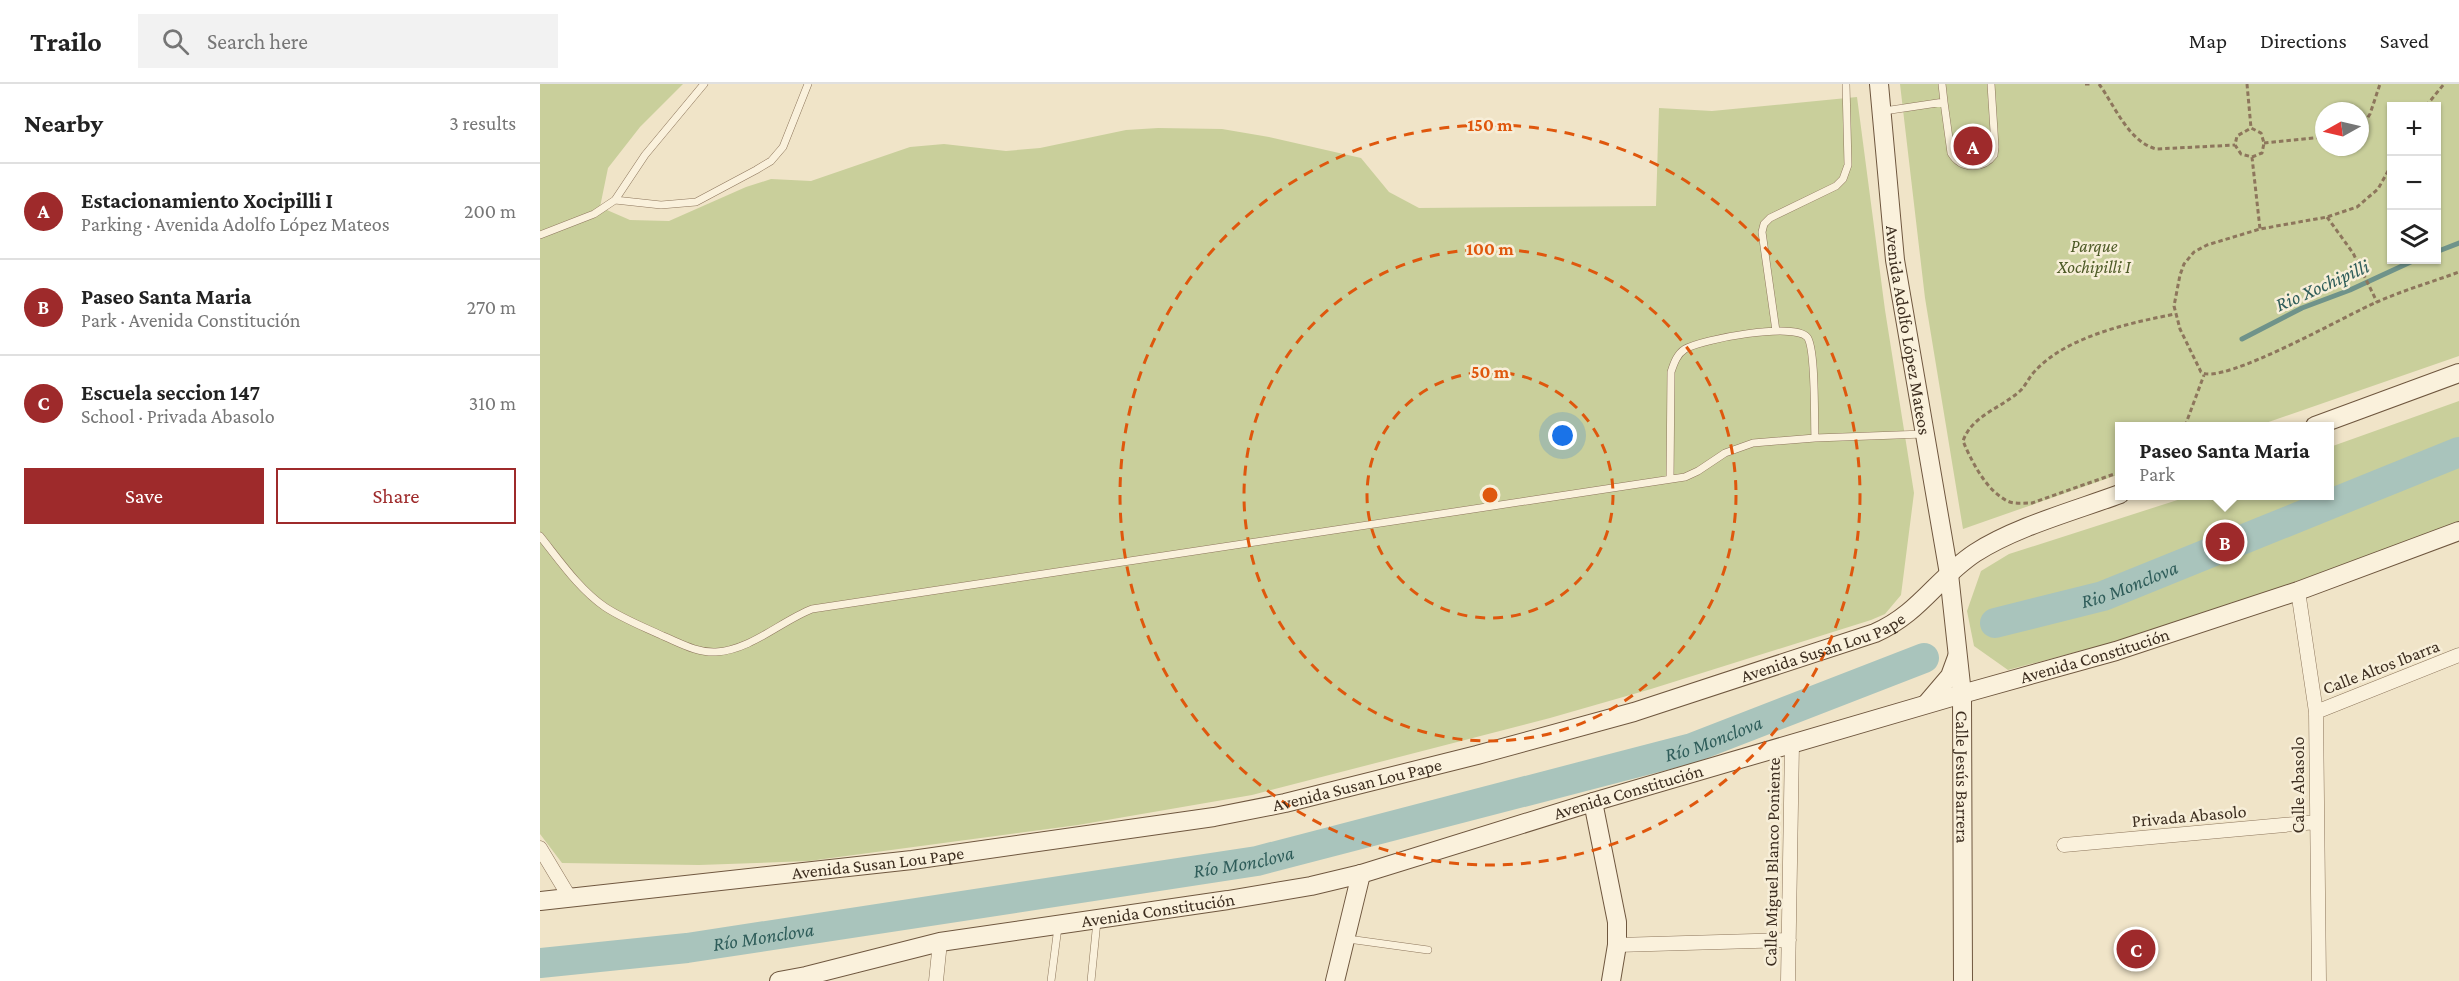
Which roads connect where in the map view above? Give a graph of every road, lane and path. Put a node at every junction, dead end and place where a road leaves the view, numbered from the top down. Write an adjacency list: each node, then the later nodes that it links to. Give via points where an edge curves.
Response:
1 (704, 84): 23 (lane, via 645,155)
2 (808, 84): 23 (lane, via 783,147 771,161 696,202 661,205)
3 (1845, 84): 30 (lane, via 1848,165 1843,179 1764,224 1763,243)
4 (1879, 84): 15 (street, Avenida Adolfo López Mateos)
5 (1942, 84): 13 (lane)
6 (1991, 84): 13 (lane, via 1995,147 1984,164 1964,166 1956,161 1951,153)
7 (2085, 84): 8 (path)
8 (2091, 84)
9 (2099, 84): 20 (path, via 2136,139 2145,146 2156,149)
10 (2247, 84): 17 (path)
11 (2380, 84): 16 (path)
12 (2444, 84): 14 (path)
13 (1944, 102): 15 (lane)
14 (2429, 102)
15 (1881, 111): 35 (street, Avenida Adolfo López Mateos, via 1895,260)
16 (2369, 116)
17 (2251, 128): 19 (path, via 2261,133); 20 (path, via 2237,135)
18 (2315, 138): 19 (path)
19 (2264, 143): 21 (path, via 2262,153)
20 (2235, 145): 21 (path, via 2241,154)
21 (2252, 157): 25 (path)
22 (2387, 172): 24 (path, via 2369,199)
23 (615, 200): 26 (lane, via 594,214)
24 (2328, 217): 25 (path); 28 (path, via 2353,253)
25 (2260, 229): 29 (path, via 2194,252 2180,275 2174,298)
26 (540, 235)
27 (2459, 272): 28 (path)
28 (2377, 302): 32 (path, via 2258,359 2229,371)
29 (2175, 314): 32 (path); 37 (path, via 2128,323 2071,344 2035,370 2021,390 1967,429 1963,441 1988,484 2004,500 2017,504 2032,503)
30 (1776, 331): 36 (lane, via 1803,334 1811,344); 38 (lane, via 1750,332 1695,344 1677,357 1671,372)
31 (2459, 373): 34 (street)
32 (2204, 375): 33 (path)
33 (2186, 422)
34 (2326, 422)
35 (1924, 434): 36 (lane); 42 (street, Avenida Adolfo López Mateos)
36 (1815, 438): 38 (lane, via 1738,447 1698,471)
37 (2115, 474)
38 (1670, 479): 41 (lane, via 812,609 737,647 716,652 695,650 605,607 576,581)
39 (2115, 496): 42 (street, Avenida Susan Lou Pape, via 1993,542)
40 (2459, 531): 43 (street, Avenida Constitución)
41 (540, 536)
42 (1949, 574): 45 (street, Calle Jesús Barrera); 56 (street, Avenida Susan Lou Pape, via 1902,620 1864,637 1634,712 1286,802 1101,835 912,861)
43 (2298, 591): 46 (street, Avenida Constitución, via 2116,651); 49 (street, Calle Abasolo)
44 (2459, 655): 49 (street, Calle Altos Ibarra)
45 (1958, 656): 46 (street, via 1976,675); 47 (street, Calle Jesús Barrera); 48 (street, via 1950,676)
46 (2000, 683): 47 (street, Avenida Constitución)
47 (1962, 694): 48 (street, Avenida Constitución); 72 (street, Calle Jesús Barrera)
48 (1925, 705): 50 (street, Avenida Constitución)
49 (2316, 712): 52 (street, Calle Abasolo)
50 (1792, 744): 51 (street, Avenida Constitución); 61 (street, Calle Miguel Blanco Poniente)
51 (1593, 802): 55 (street, Avenida Constitución); 63 (street, via 1617,922)
52 (2317, 822): 53 (street, Privada Abasolo); 73 (street, Calle Abasolo)
53 (2064, 845)
54 (540, 848): 56 (street)
55 (1361, 874): 58 (street, Avenida Constitución, via 1301,888); 60 (street)
56 (570, 898): 57 (street, Avenida Susan Lou Pape)
57 (540, 901)
58 (1098, 918): 59 (street, Avenida Constitución); 68 (lane)
59 (1059, 923): 62 (street, Avenida Constitución); 67 (lane)
60 (1345, 938): 64 (lane); 69 (street)
61 (1789, 940): 63 (street); 71 (street, Calle Miguel Blanco Poniente)
62 (940, 942): 65 (street, Avenida Constitución); 66 (street)
63 (1617, 945): 70 (street)
64 (1428, 950)
65 (779, 981)
66 (936, 981)
67 (1051, 981)
68 (1091, 981)
69 (1335, 981)
70 (1611, 981)
71 (1788, 981)
72 (1963, 981)
73 (2319, 981)

